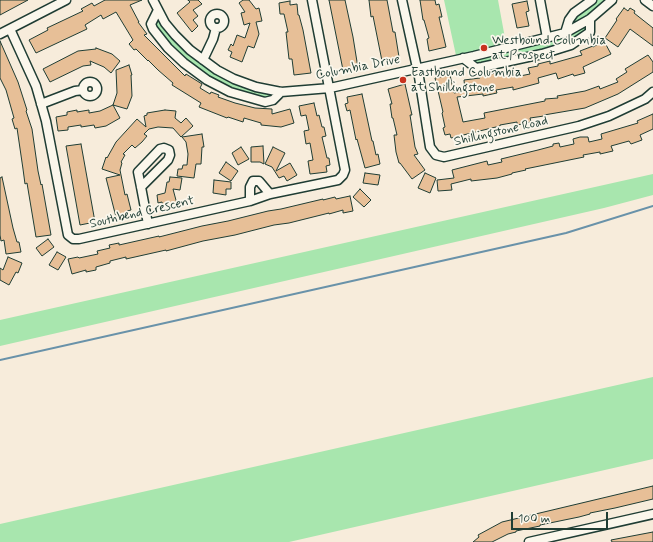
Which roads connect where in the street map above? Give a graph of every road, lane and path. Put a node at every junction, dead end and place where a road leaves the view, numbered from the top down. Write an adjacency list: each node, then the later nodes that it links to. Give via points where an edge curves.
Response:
1 (66, 0): 13 (street)
2 (153, 0): 10 (street, Columbia Drive)
3 (312, 0): 20 (street)
4 (402, 0): 19 (street, Shillingstone Road)
5 (540, 0): 16 (street)
6 (592, 0): 14 (street, via 574,13)
7 (612, 0): 11 (street, Columbia Drive)
8 (645, 0): 9 (street)
9 (653, 6)
10 (158, 10): 18 (street, Columbia Drive, via 175,35); 22 (street, Columbia Drive, via 152,24 153,29 168,48 207,80 230,92 265,102 273,100)
11 (590, 19): 14 (street, Columbia Drive); 17 (street, via 590,32 571,45 476,68)
12 (216, 28): 18 (street)
13 (10, 29): 15 (street); 24 (street, Southbend Crescent, via 36,86)
14 (564, 33): 16 (street, Columbia Drive)
15 (0, 34)
16 (547, 38): 17 (street, Columbia Drive)
17 (463, 58): 19 (street, Columbia Drive)
18 (203, 60): 22 (street, Columbia Drive, via 234,78 256,87)
19 (417, 69): 20 (street, Columbia Drive); 23 (street, Shillingstone Road, via 430,147 436,155 444,157 579,126 609,116 645,99)
20 (330, 88): 22 (street, Columbia Drive); 26 (street, Southbend Crescent, via 345,170 343,175 338,180)
21 (83, 90): 24 (street)
22 (281, 92)
23 (653, 92)
24 (41, 104): 28 (street, Southbend Crescent, via 68,235 73,239 79,239)
25 (141, 187): 25 (street, via 168,160 169,150 160,149 138,172); 28 (street)
26 (270, 194): 27 (street, Southbend Crescent); 27 (street, via 259,181 253,181 250,187)
27 (250, 201): 28 (street, Southbend Crescent)
28 (148, 224)
29 (653, 514): 30 (street)
30 (529, 542)

